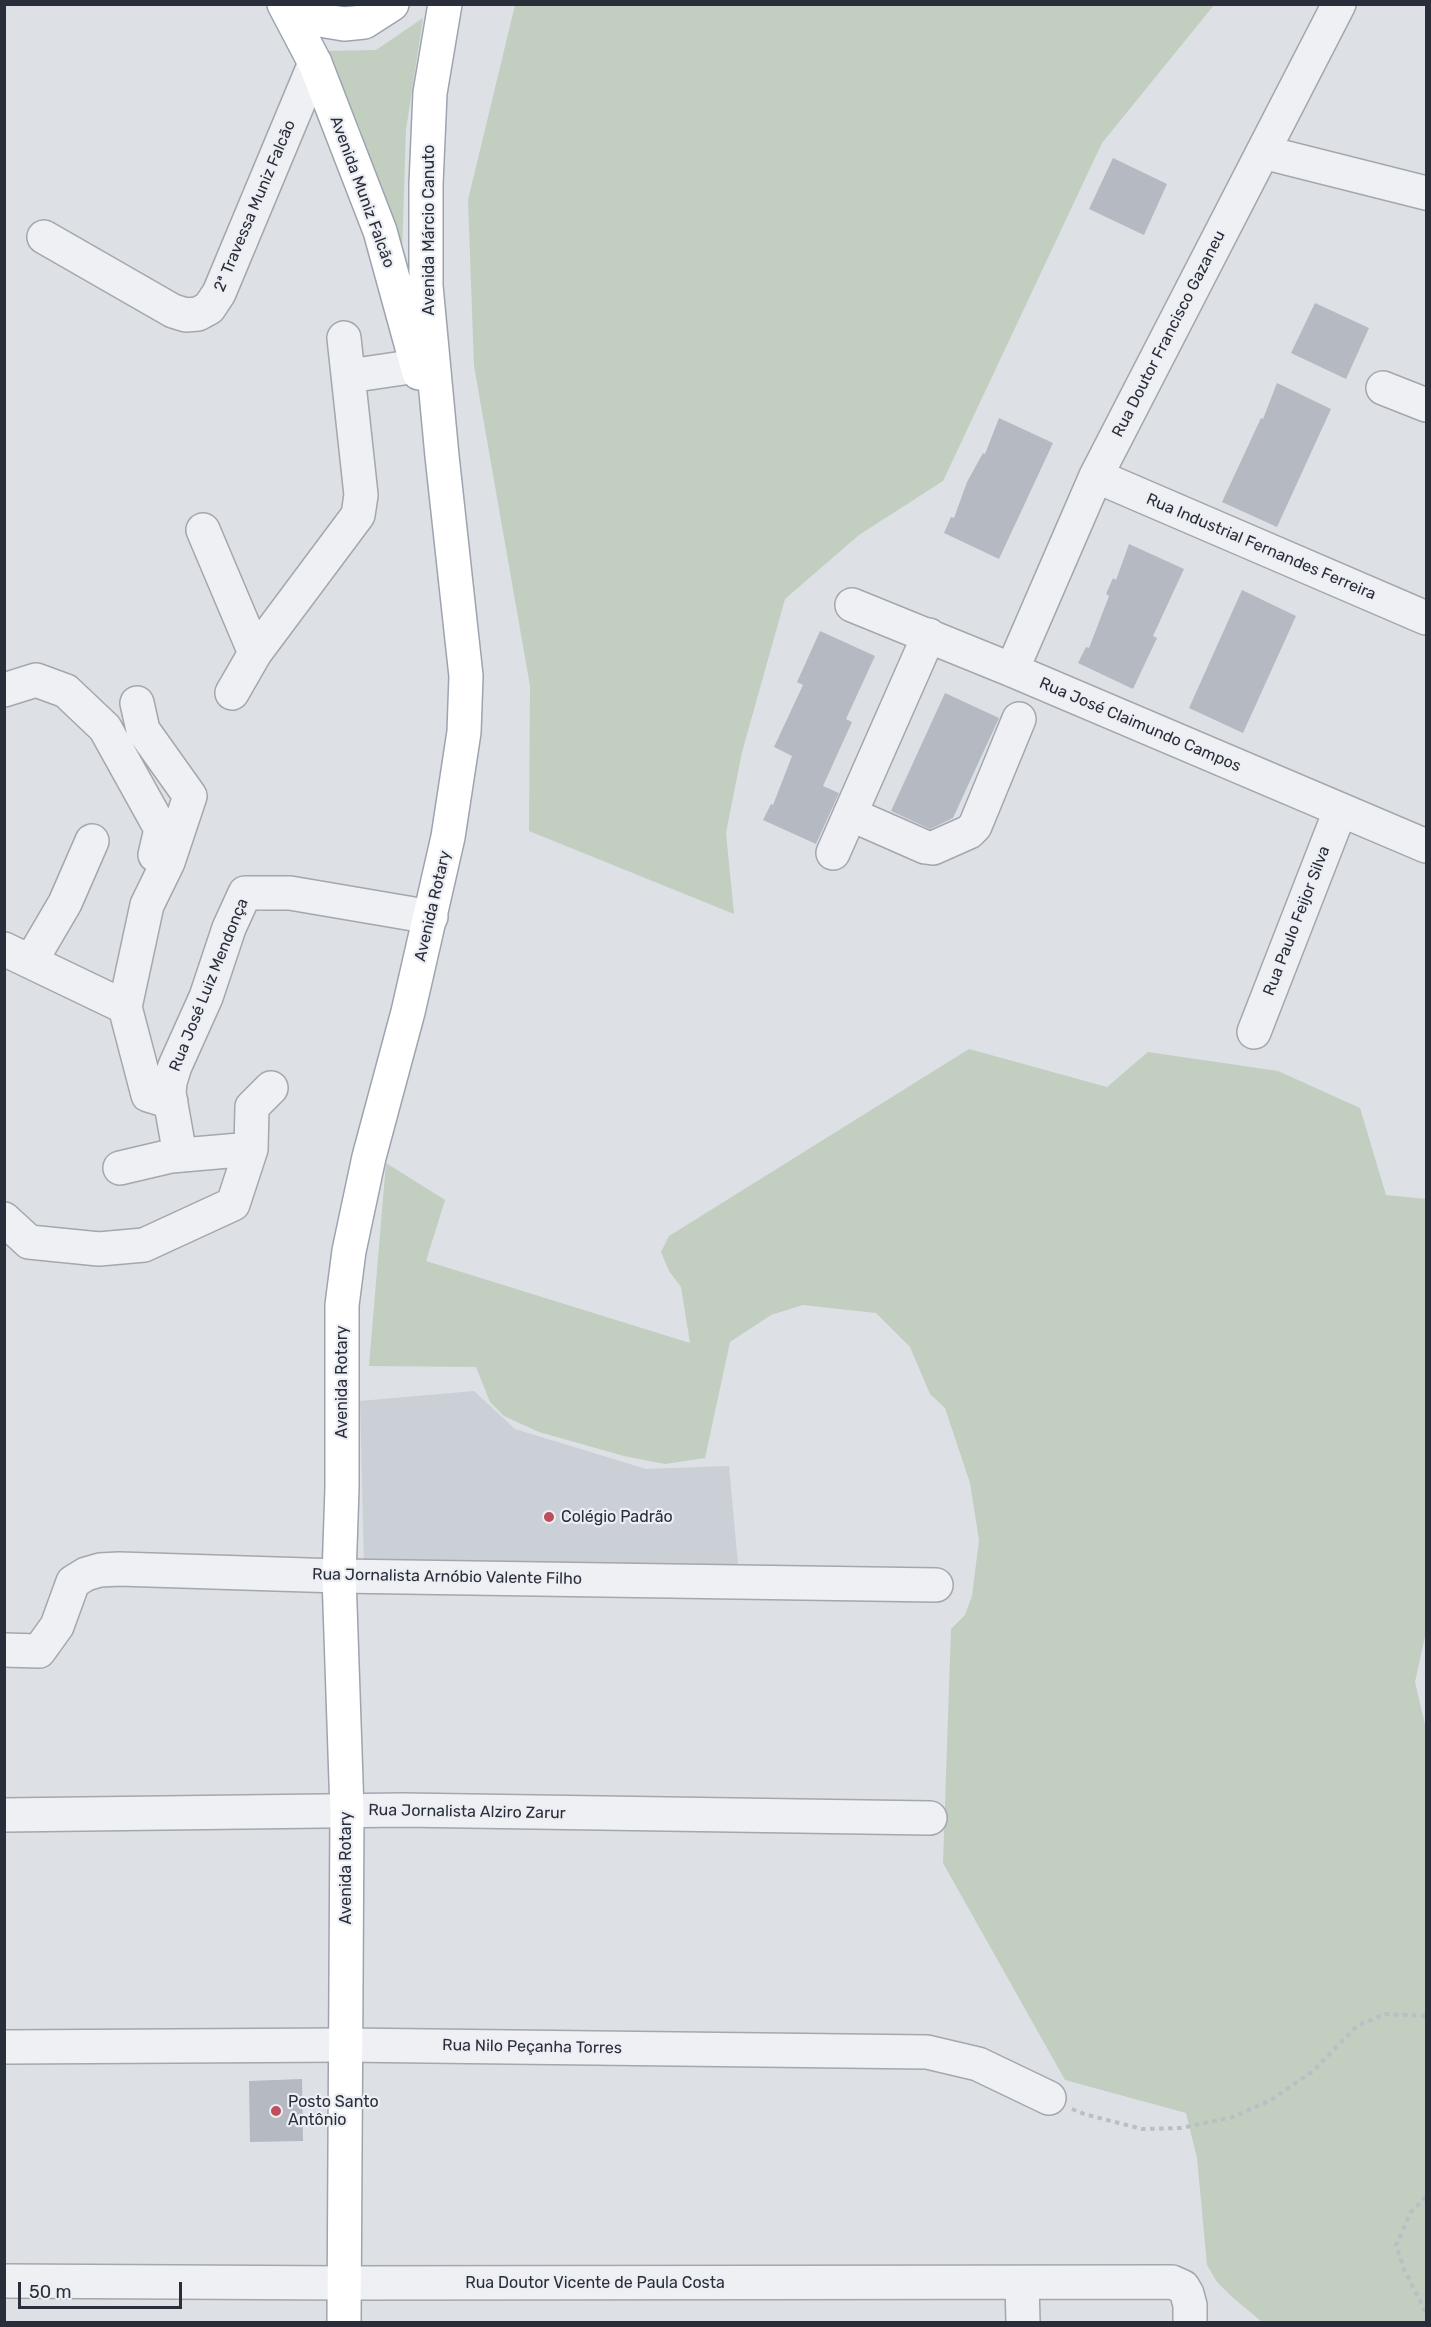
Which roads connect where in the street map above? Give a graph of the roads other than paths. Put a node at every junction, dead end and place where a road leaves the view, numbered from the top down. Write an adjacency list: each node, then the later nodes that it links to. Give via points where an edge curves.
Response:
1 (284, 4): 2 (main road, via 299,13 344,24 364,22); 5 (main road, Avenida Muniz Falcão)
2 (392, 4)
3 (444, 4): 14 (main road, Avenida Márcio Canuto, via 430,93 426,184 426,286)
4 (1339, 4): 6 (street, Rua Doutor Francisco Gazaneu)
5 (315, 63): 8 (street, 2ª Travessa Muniz Falcão, via 219,293 209,308 198,314 173,311); 10 (main road, Avenida Muniz Falcão, via 380,231)
6 (1263, 152): 7 (street); 15 (street, Rua Doutor Francisco Gazaneu)
7 (1426, 193)
8 (44, 237)
9 (344, 338): 11 (street)
10 (417, 366): 11 (street); 14 (main road, Avenida Muniz Falcão)
11 (349, 376): 20 (street, via 361,495 358,515)
12 (1383, 388): 13 (street)
13 (1426, 405)
14 (442, 456): 32 (main road, Avenida Rotary, via 466,676 456,789)
15 (1096, 476): 18 (street, Rua Industrial Fernandes Ferreira); 21 (street, Rua Doutor Francisco Gazaneu)
16 (203, 530): 20 (street)
17 (852, 605): 19 (street, Rua José Claimundo Campos)
18 (1426, 618)
19 (929, 635): 21 (street, Rua José Claimundo Campos); 27 (street)
20 (255, 653): 23 (street)
21 (1012, 670): 26 (street, Rua José Claimundo Campos)
22 (4, 690): 31 (street, via 36,680 66,691 105,728 161,829 155,855)
23 (232, 693)
24 (137, 704): 31 (street, via 143,730 190,796)
25 (1019, 719): 27 (street, via 975,826 969,832 933,848 925,847)
26 (1340, 811): 29 (street, Rua José Claimundo Campos); 35 (street, Rua Paulo Feijor Silva)
27 (850, 814): 30 (street)
28 (92, 841): 33 (street, via 65,903)
29 (1426, 846)
30 (833, 853)
31 (168, 862): 34 (street, via 147,905)
32 (431, 917): 37 (street, Rua José Luiz Mendonça, via 290,893 245,892 206,997 174,1066); 42 (main road, Avenida Rotary, via 349,1251 342,1305)
33 (18, 955): 34 (street)
34 (125, 1007): 37 (street, via 148,1095)
35 (1254, 1032)
36 (271, 1088): 38 (street, via 252,1107)
37 (171, 1102): 39 (street, Rua José Luiz Mendonça)
38 (251, 1149): 39 (street); 41 (street, via 233,1204 144,1245 99,1249 30,1242)
39 (180, 1155): 40 (street)
40 (120, 1168)
41 (4, 1219)
42 (339, 1576): 43 (street, Rua Jornalista Arnóbio Valente Filho); 44 (street, Rua Jornalista Arnóbio Valente Filho, via 100,1570 73,1582 57,1626 39,1651); 45 (main road, Avenida Rotary)
43 (936, 1585)
44 (4, 1650)
45 (347, 1811): 46 (street, Rua Jornalista Alziro Zarur); 47 (street, Rua Jornalista Alziro Zarur); 48 (main road, Avenida Rotary)
46 (4, 1815)
47 (930, 1818)
48 (345, 2045): 49 (street, Rua Nilo Peçanha Torres); 50 (street, Rua Nilo Peçanha Torres, via 927,2052 978,2064); 52 (main road, Avenida Rotary)
49 (4, 2047)
50 (1049, 2098)
51 (4, 2281): 52 (street, Rua Doutor Vicente de Paula Costa)
52 (344, 2283): 53 (street, Rua Doutor Vicente de Paula Costa); 54 (main road, Avenida Rotary)
53 (1022, 2283): 55 (street); 56 (street, Rua Doutor Vicente de Paula Costa, via 1172,2282 1183,2287 1190,2305)
54 (345, 2322)
55 (1023, 2322)
56 (1190, 2322)

